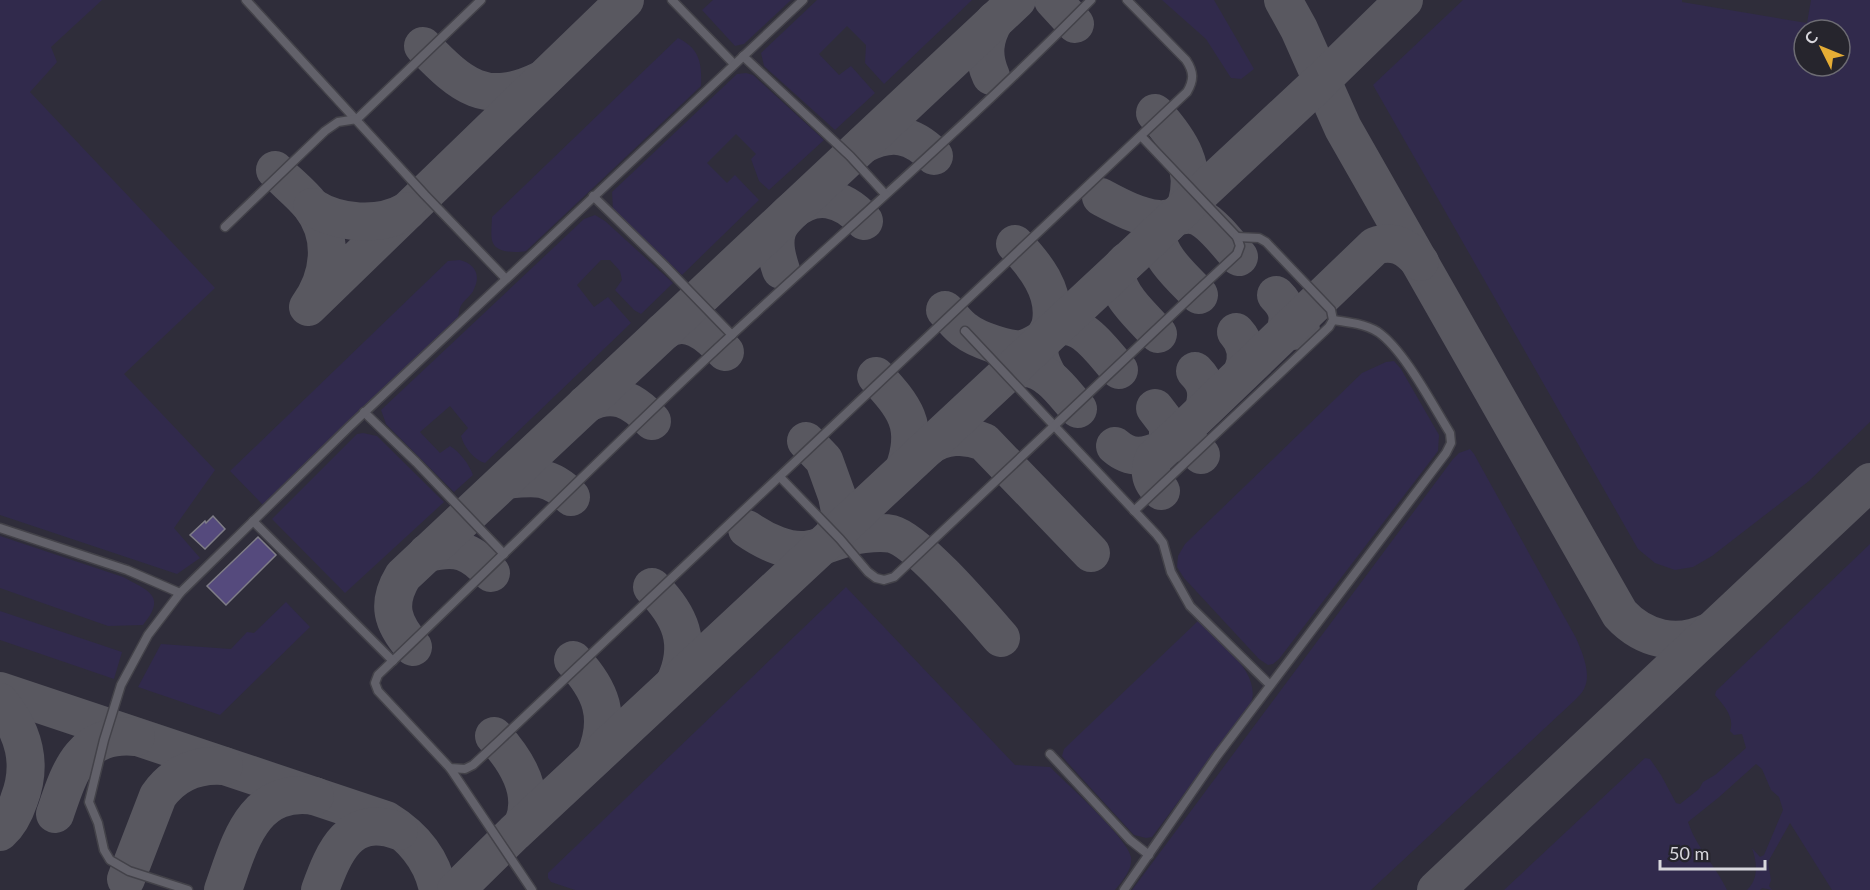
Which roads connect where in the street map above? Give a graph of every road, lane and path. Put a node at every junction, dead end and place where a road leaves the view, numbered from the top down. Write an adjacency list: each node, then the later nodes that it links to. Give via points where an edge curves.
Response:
1 (246, 0): 9 (lane)
2 (481, 0): 9 (lane)
3 (672, 0): 8 (lane)
4 (803, 0): 7 (lane)
5 (1091, 0): 11 (lane)
6 (1127, 0): 10 (lane, via 1192,70 1193,82 1187,92)
7 (743, 56): 8 (lane); 11 (lane)
8 (734, 64): 12 (lane)
9 (357, 120): 13 (lane, via 338,122 325,131); 15 (lane)
10 (1141, 136): 14 (lane); 21 (lane)
11 (885, 194): 18 (lane)
12 (592, 196): 15 (lane); 18 (lane)
13 (225, 227)
14 (1237, 237): 16 (lane, via 1266,242 1331,310); 20 (lane, via 1237,254)
15 (506, 279): 19 (lane)
16 (1333, 320): 22 (lane); 28 (lane, via 1377,331 1396,347 1450,433 1451,443)
17 (966, 331): 20 (lane)
18 (732, 335): 25 (lane)
19 (364, 412): 23 (lane); 25 (lane)
20 (1054, 426): 21 (lane, via 894,577 884,580 868,572); 22 (lane)
21 (780, 477): 30 (lane, via 473,765)
22 (1134, 511): 28 (lane, via 1163,543 1171,572 1190,606)
23 (253, 521): 26 (lane); 27 (lane)
24 (0, 528): 26 (lane, via 127,570)
25 (504, 554): 27 (lane)
26 (180, 593): 32 (lane, via 148,635 121,685 89,802 110,860 129,871)
27 (393, 662): 30 (lane, via 378,675 378,691)
28 (1270, 685): 31 (lane)
29 (1050, 754): 31 (lane, via 1130,840)
30 (450, 768): 33 (lane)
31 (1149, 855): 34 (lane)
32 (188, 890)
33 (532, 890)
34 (1124, 890)

